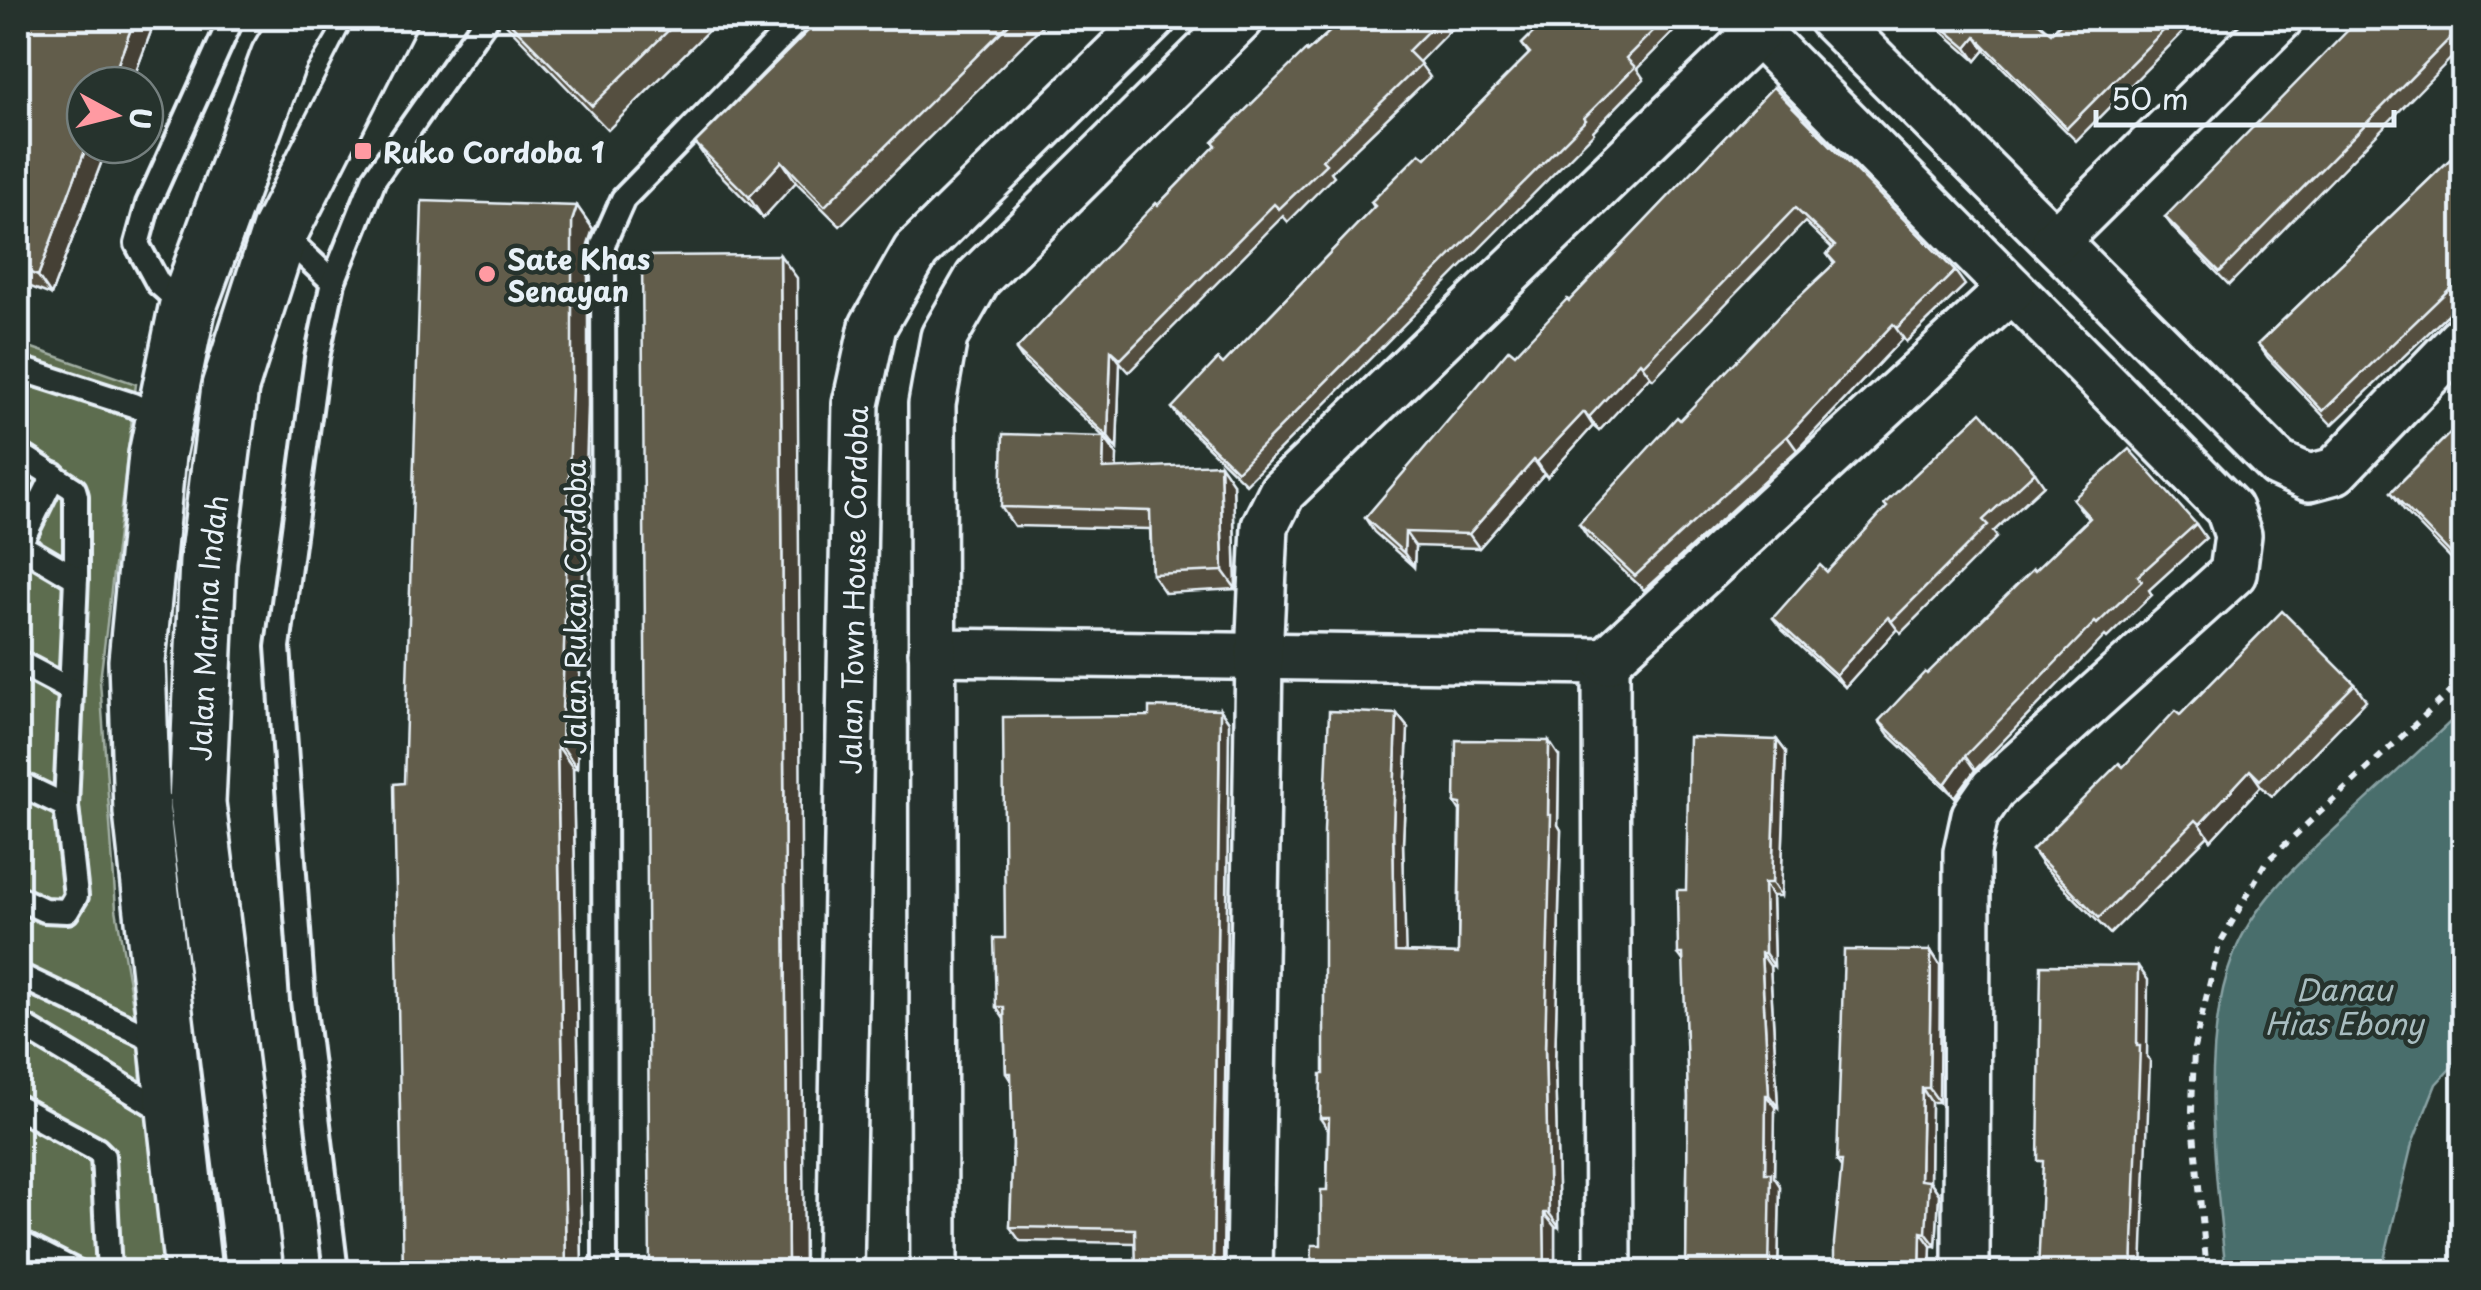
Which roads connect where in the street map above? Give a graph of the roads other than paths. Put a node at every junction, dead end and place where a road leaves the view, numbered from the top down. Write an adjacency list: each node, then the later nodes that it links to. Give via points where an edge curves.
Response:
1 (232, 18): 15 (lane, via 148,204 137,244 158,283)
2 (302, 18): 15 (main road, via 279,57)
3 (388, 18): 11 (main road, Jalan Marina Indah)
4 (487, 18): 13 (lane, via 374,179)
5 (800, 18): 42 (lane, Jalan Rukan Cordoba, via 623,199 603,244)
6 (1154, 18): 43 (street, Jalan Town House Cordoba, via 916,251 872,326 856,404)
7 (1242, 18): 23 (street, via 978,278 944,336 932,404)
8 (1832, 18): 12 (street)
9 (2280, 18): 12 (street)
10 (1751, 25): 14 (street); 24 (street, via 1282,492 1266,526)
11 (280, 231): 13 (lane); 40 (main road, Jalan Marina Indah, via 230,387 208,561 197,803)
12 (2055, 241): 16 (street, via 2278,464 2309,478 2336,471)
13 (334, 282): 41 (lane, via 278,648 303,1001)
14 (2012, 289): 26 (street); 47 (street, via 2229,509 2238,535 2233,573 1993,789 1975,815 1967,852)
15 (186, 309): 18 (main road)
16 (2464, 337)
17 (18, 368): 18 (lane)
18 (162, 418): 33 (main road, via 137,662 142,812)
19 (18, 453): 20 (lane)
20 (54, 475): 21 (lane); 22 (lane, via 76,496)
21 (18, 546): 22 (lane)
22 (76, 578): 27 (lane)
23 (932, 652): 24 (street); 44 (street)
24 (1259, 656): 26 (street); 45 (street)
25 (18, 662): 27 (lane)
26 (1606, 662): 46 (street)
27 (71, 690): 29 (lane)
28 (18, 783): 29 (lane)
29 (66, 806): 30 (lane, via 76,896 67,911)
30 (18, 898)
31 (18, 975): 33 (lane)
32 (18, 1023): 35 (lane)
33 (168, 1046): 35 (main road)
34 (18, 1108): 38 (lane, via 103,1156)
35 (175, 1117): 39 (main road)
36 (18, 1242): 37 (lane)
37 (76, 1272)
38 (109, 1272)
39 (193, 1272)
40 (256, 1272)
41 (336, 1272)
42 (606, 1272)
43 (840, 1272)
44 (934, 1272)
45 (1249, 1272)
46 (1608, 1272)
47 (1966, 1272)

